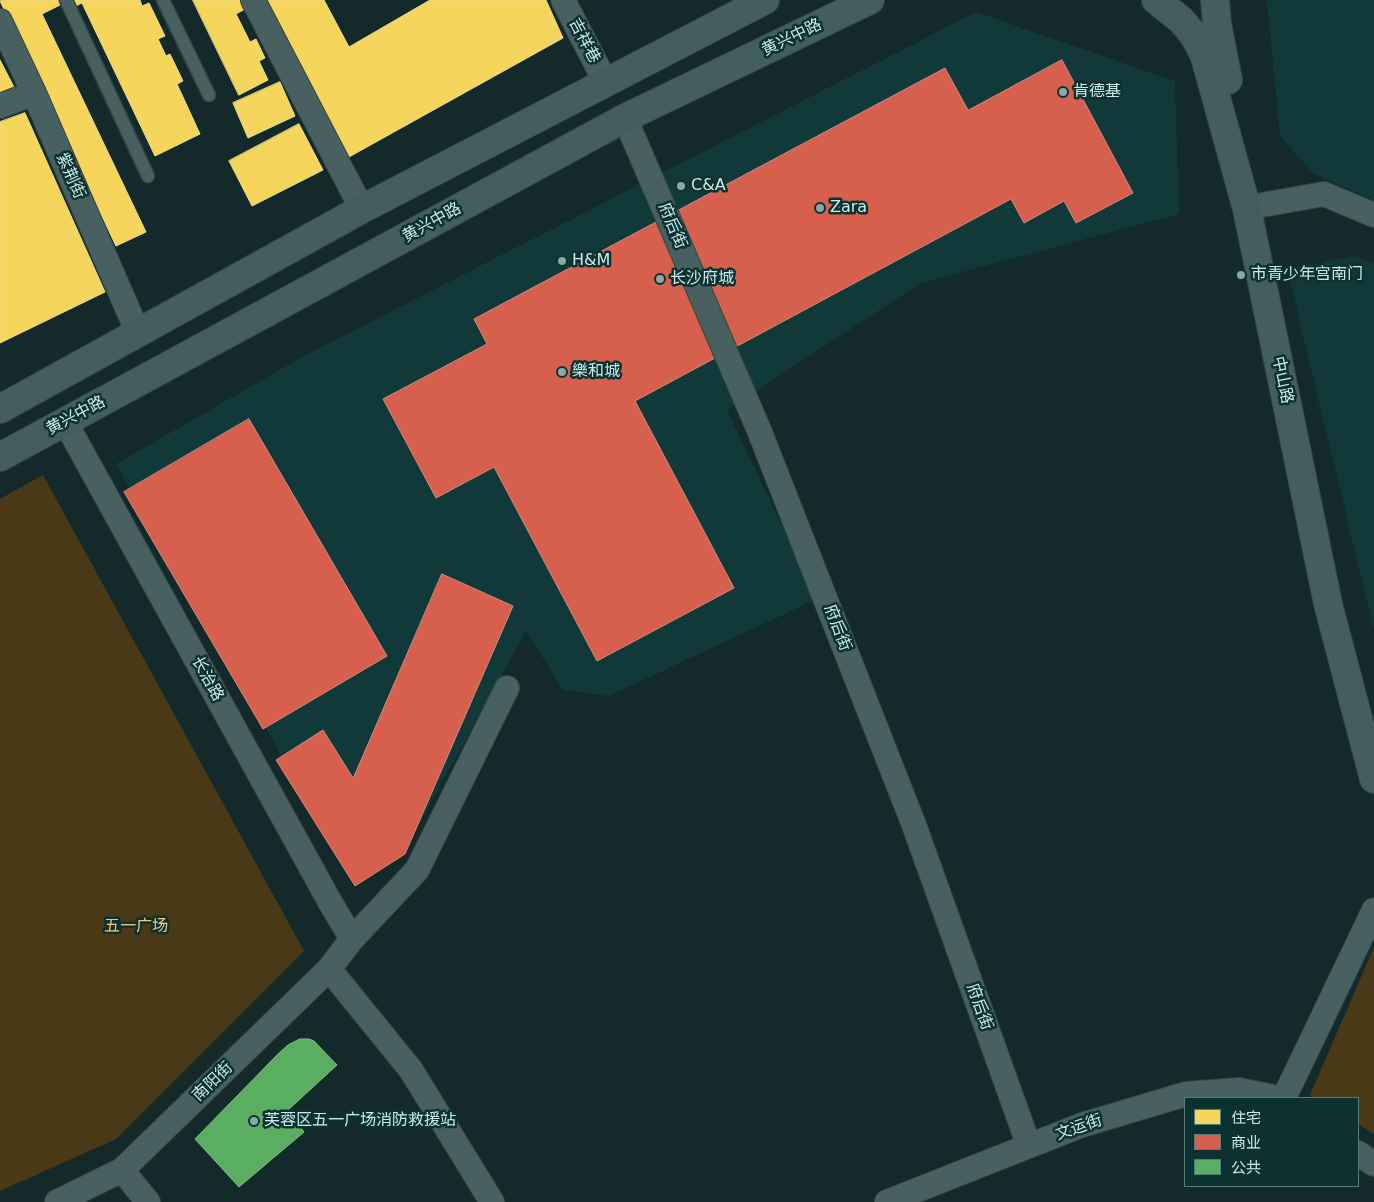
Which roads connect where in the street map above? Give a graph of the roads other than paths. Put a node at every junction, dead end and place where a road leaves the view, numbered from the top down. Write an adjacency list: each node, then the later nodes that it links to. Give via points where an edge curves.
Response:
1 (66, 0): 15 (lane)
2 (163, 0): 12 (lane)
3 (254, 0): 17 (street)
4 (563, 0): 10 (street, 吉祥巷)
5 (765, 0): 10 (main road)
6 (870, 0): 14 (main road, 黄兴中路)
7 (1156, 0): 25 (main road, 中山路, via 1193,34 1212,78 1247,208 1328,604)
8 (1215, 0): 16 (main road, 中山路, via 1221,50)
9 (0, 21): 11 (street, 紫荆街)
10 (606, 83): 17 (main road)
11 (34, 93): 13 (street); 19 (street, 紫荆街)
12 (209, 95)
13 (0, 106)
14 (625, 118): 21 (main road, 黄兴中路); 31 (street, 府后街, via 770,458 914,825)
15 (148, 176)
16 (1262, 205): 18 (street, via 1324,194); 24 (main road, 中山路, via 1343,600)
17 (362, 208): 19 (main road)
18 (1374, 215)
19 (138, 333): 20 (main road)
20 (0, 409)
21 (58, 426): 22 (main road, 黄兴中路); 27 (street, 长治路, via 68,427)
22 (0, 457)
23 (507, 688): 27 (street, 南阳街, via 417,870)
24 (1374, 717)
25 (1374, 779)
26 (1374, 910): 30 (street)
27 (352, 939): 28 (street, 南阳街)
28 (329, 969): 34 (street, 南阳街); 37 (street, via 411,1070)
29 (1273, 1097): 31 (street, 文运街, via 1239,1090 1186,1094 1082,1125)
30 (1284, 1097)
31 (1028, 1146): 38 (street, 文运街)
32 (1359, 1154): 33 (street)
33 (1374, 1164)
34 (122, 1170): 35 (street, 南阳街); 36 (street)
35 (57, 1202)
36 (148, 1202)
37 (492, 1202)
38 (887, 1202)

